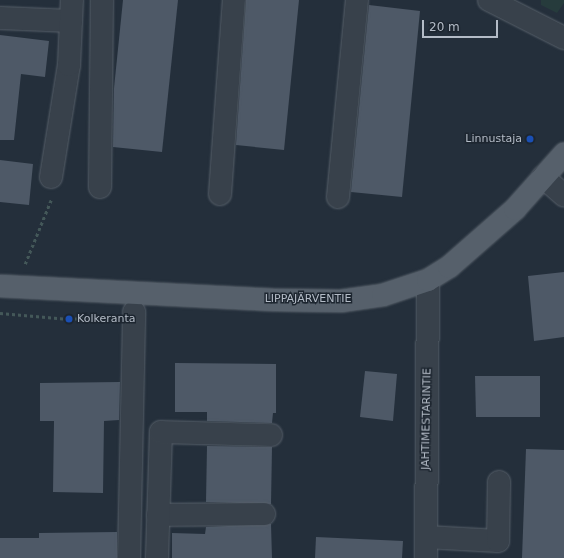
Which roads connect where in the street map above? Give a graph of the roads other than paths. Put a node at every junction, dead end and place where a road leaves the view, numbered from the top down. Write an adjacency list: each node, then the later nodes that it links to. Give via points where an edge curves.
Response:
1 (102, 0): 11 (street)
2 (234, 0): 12 (street)
3 (357, 0): 14 (street)
4 (489, 0): 7 (street)
5 (72, 11): 6 (street); 9 (street, via 69,65)
6 (0, 18)
7 (564, 38)
8 (564, 154): 10 (main road, LIPPAJÄRVENTIE)
9 (51, 177)
10 (543, 177): 13 (street); 15 (main road, LIPPAJÄRVENTIE, via 514,209)
11 (100, 187)
12 (220, 194)
13 (564, 195)
14 (338, 197)
15 (428, 280): 16 (main road, LIPPAJÄRVENTIE, via 383,295 341,300); 22 (street, JAHTIMESTARINTIE)
16 (0, 286)
17 (134, 312): 24 (street)
18 (271, 435): 21 (street, via 161,432)
19 (499, 482): 23 (street)
20 (264, 514): 21 (street)
21 (158, 515): 25 (street)
22 (426, 548): 23 (street)
23 (498, 549)
24 (129, 558)
25 (157, 558)

